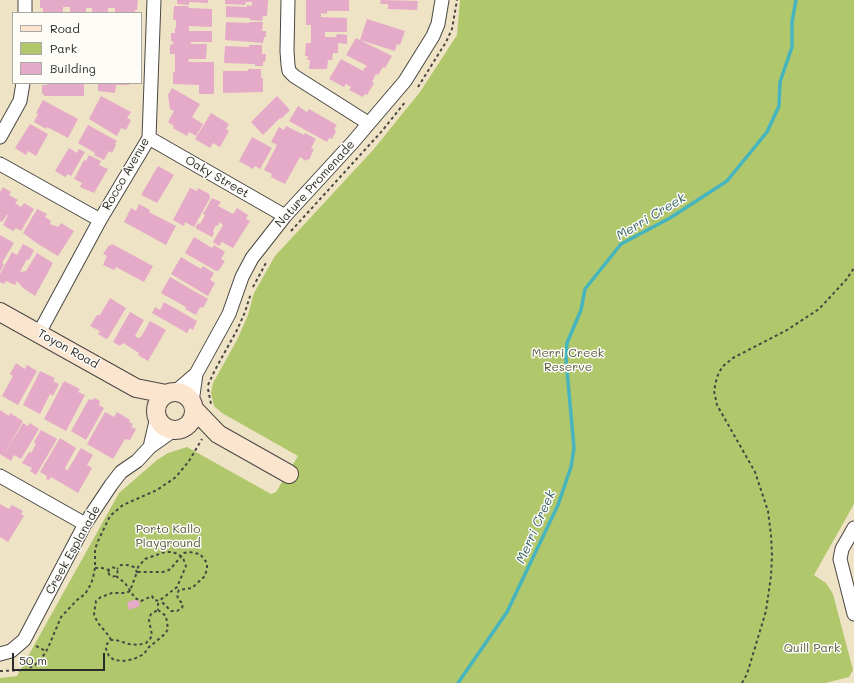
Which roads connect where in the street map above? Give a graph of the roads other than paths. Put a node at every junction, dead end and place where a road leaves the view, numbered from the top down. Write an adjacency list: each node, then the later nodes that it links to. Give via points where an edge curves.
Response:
1 (25, 0): 5 (street)
2 (154, 0): 9 (street, Rocco Avenue)
3 (288, 0): 7 (street, via 287,55 290,71)
4 (442, 0): 7 (street, Nature Promenade, via 433,36 405,81)
5 (25, 12)
6 (23, 84): 8 (street, via 20,101)
7 (368, 123): 11 (street, Nature Promenade)
8 (0, 138)
9 (149, 138): 11 (street, Oaky Street); 12 (street, Rocco Avenue)
10 (0, 164): 12 (street)
11 (285, 216): 15 (street, Nature Promenade, via 252,258 242,277 229,314)
12 (100, 220): 14 (street, Rocco Avenue)
13 (0, 312): 14 (street, Toyon Road)
14 (39, 333): 16 (street, Toyon Road)
15 (196, 374): 17 (street, Nature Promenade); 18 (street, Nature Promenade)
16 (136, 388): 17 (street, Toyon Road); 19 (street, Toyon Road)
17 (170, 393): 18 (street, via 185,394); 19 (street, via 158,402)
18 (193, 406): 20 (street, via 192,420); 21 (street)
19 (156, 415): 20 (street, via 163,426); 22 (street)
20 (178, 429): 21 (street); 22 (street, Creek Esplanade)
21 (210, 433): 23 (street)
22 (150, 447): 25 (street, Creek Esplanade, via 137,461 121,472)
23 (288, 474)
24 (0, 476): 25 (street)
25 (85, 524): 28 (street, Creek Esplanade, via 24,640 11,651)
26 (854, 528): 27 (street, via 842,548 840,559)
27 (854, 614)
28 (0, 654)

